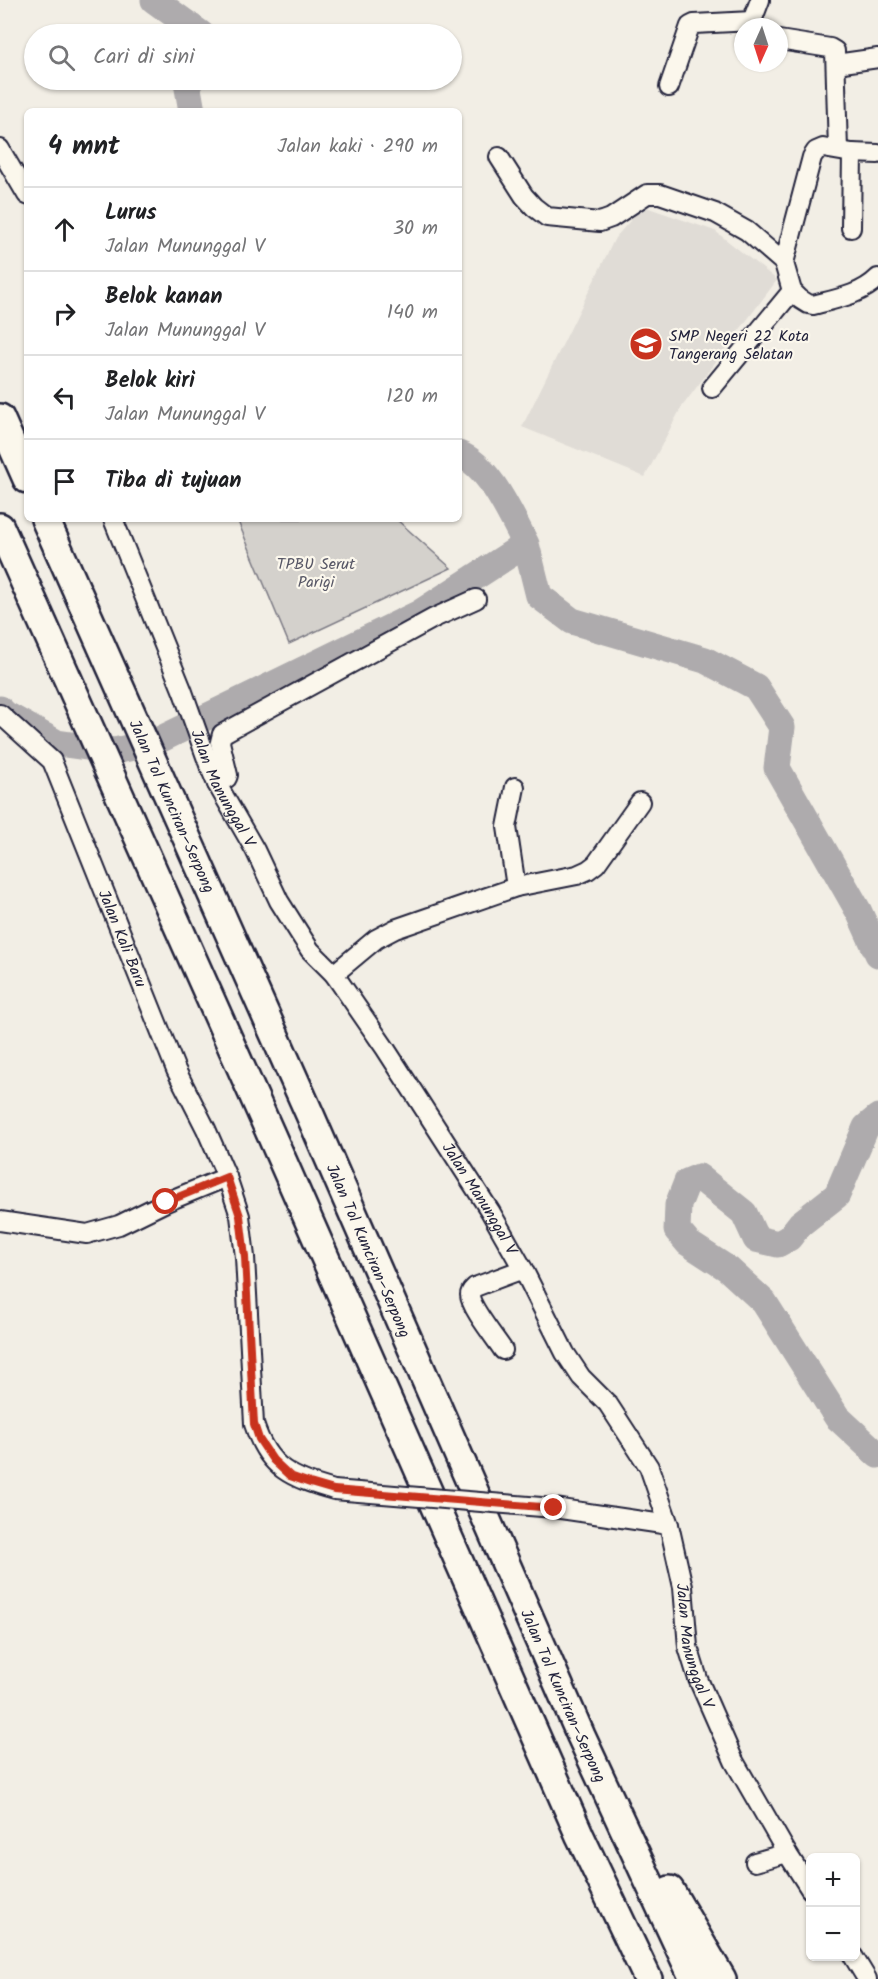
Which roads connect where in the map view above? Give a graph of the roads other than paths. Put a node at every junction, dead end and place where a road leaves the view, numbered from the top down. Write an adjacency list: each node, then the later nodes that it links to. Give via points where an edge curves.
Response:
1 (760, 0): 2 (street)
2 (756, 18)
3 (734, 24): 7 (street, via 690,26)
4 (788, 42): 6 (street, via 833,49)
5 (878, 58): 6 (street)
6 (836, 63): 9 (street)
7 (669, 87)
8 (0, 149): 12 (street)
9 (845, 151): 10 (street); 13 (street); 14 (street, via 823,148 812,157)
10 (878, 154)
11 (499, 157): 14 (street, via 524,196 547,217 600,222 647,194 660,194 715,213 747,231)
12 (24, 190)
13 (851, 228)
14 (784, 263): 16 (street)
15 (878, 278): 16 (street, via 850,295 813,305)
16 (792, 291): 17 (street)
17 (712, 387)
18 (0, 418): 19 (highway)
19 (24, 472)
20 (46, 522): 35 (highway, Jalan Tol Kunciran–Serpong)
21 (114, 522): 25 (street, Jalan Manunggal V)
22 (0, 527): 36 (highway)
23 (477, 599): 25 (street, via 434,618 222,734 220,742 228,775)
24 (0, 714): 30 (street, Jalan Kali Baru, via 52,761 176,1070)
25 (217, 784): 29 (street, Jalan Manunggal V, via 279,901 310,950)
26 (515, 787): 28 (street, via 507,827)
27 (640, 802): 28 (street, via 588,870)
28 (516, 887): 29 (street, via 395,929 376,939)
29 (334, 974): 32 (street, Jalan Manunggal V, via 419,1100)
30 (227, 1177): 31 (street, via 119,1225 87,1234); 34 (street, Jalan Kali Baru, bridge, via 240,1216 245,1257 254,1424 273,1460 290,1476 334,1490 554,1508)
31 (0, 1221)
32 (523, 1269): 33 (street, via 470,1292 480,1318); 34 (street, Jalan Manunggal V, via 564,1353 608,1404 649,1467)
33 (503, 1350)
34 (669, 1525): 37 (street, Jalan Manunggal V, via 683,1587 688,1647 698,1679 734,1761)
35 (581, 1736): 43 (highway, Jalan Tol Kunciran–Serpong); 44 (highway)
36 (579, 1836): 41 (highway); 42 (highway)
37 (787, 1853): 38 (street); 39 (street, Jalan Manunggal V)
38 (755, 1862)
39 (806, 1883)
40 (856, 1961): 45 (street)
41 (627, 1979)
42 (648, 1979)
43 (694, 1979)
44 (722, 1979)
45 (867, 1979)

